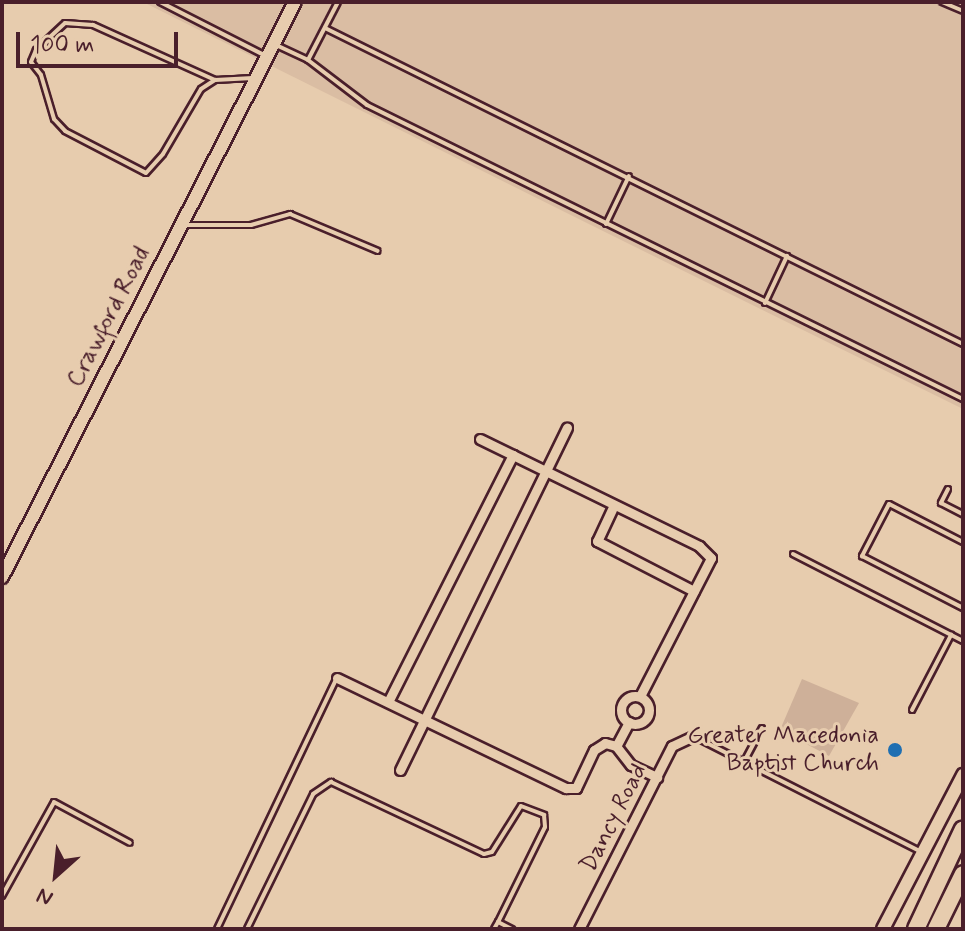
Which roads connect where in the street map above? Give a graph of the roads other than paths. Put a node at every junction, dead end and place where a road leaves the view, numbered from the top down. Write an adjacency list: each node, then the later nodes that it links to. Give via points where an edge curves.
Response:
1 (160, 2): 8 (lane)
2 (295, 2): 7 (street, Crawford Road)
3 (338, 2): 6 (lane)
4 (942, 2): 5 (lane)
5 (963, 11)
6 (325, 28): 9 (lane); 12 (lane)
7 (273, 44): 8 (street, Crawford Road); 9 (lane)
8 (266, 56): 10 (street, Crawford Road)
9 (308, 60): 14 (lane, via 367,105)
10 (255, 77): 11 (lane); 13 (street, Crawford Road)
11 (215, 80): 11 (lane, via 201,89 146,173 65,131 54,119 41,75 31,62 36,50 65,23 93,25)
12 (629, 176): 14 (lane); 16 (lane)
13 (180, 224): 15 (lane, via 251,225 290,214); 29 (street, Crawford Road)
14 (606, 224): 17 (lane)
15 (378, 251)
16 (787, 256): 17 (lane); 18 (lane)
17 (765, 303): 19 (lane)
18 (963, 344)
19 (963, 399)
20 (567, 427): 23 (street)
21 (480, 439): 22 (street)
22 (513, 455): 23 (street); 36 (street)
23 (546, 471): 25 (street); 38 (street)
24 (948, 489): 26 (lane, via 941,503)
25 (614, 505): 30 (street, via 699,546 711,558); 30 (street, via 597,541)
26 (963, 514)
27 (963, 542): 31 (lane, via 889,504 862,556)
28 (793, 554): 32 (lane)
29 (2, 577)
30 (694, 591): 35 (street)
31 (963, 608)
32 (951, 635): 33 (lane); 37 (lane)
33 (963, 641)
34 (337, 678): 36 (street); 53 (lane)
35 (640, 696): 39 (street, via 627,698 622,706); 39 (street, via 647,702 648,715 642,722)
36 (388, 702): 38 (street)
37 (912, 710)
38 (424, 720): 42 (street, via 566,788 576,788 594,750 605,743); 44 (street)
39 (629, 722): 42 (street)
40 (762, 728): 43 (lane)
41 (693, 736): 43 (lane); 46 (street, Dancy Road, via 672,746)
42 (616, 746): 46 (street, via 631,765)
43 (746, 759): 49 (lane)
44 (400, 770)
45 (963, 775): 49 (street)
46 (657, 777): 57 (street, Dancy Road)
47 (963, 829): 59 (highway)
48 (130, 843): 51 (lane, via 54,802)
49 (924, 853): 58 (street)
50 (963, 874): 60 (highway)
51 (2, 896)
52 (498, 922): 54 (lane, via 545,827 544,815 521,806 492,852 484,854 331,782 313,794); 55 (lane); 56 (lane)
53 (217, 929)
54 (247, 929)
55 (494, 929)
56 (512, 929)
57 (579, 929)
58 (883, 929)
59 (916, 929)
60 (936, 929)

